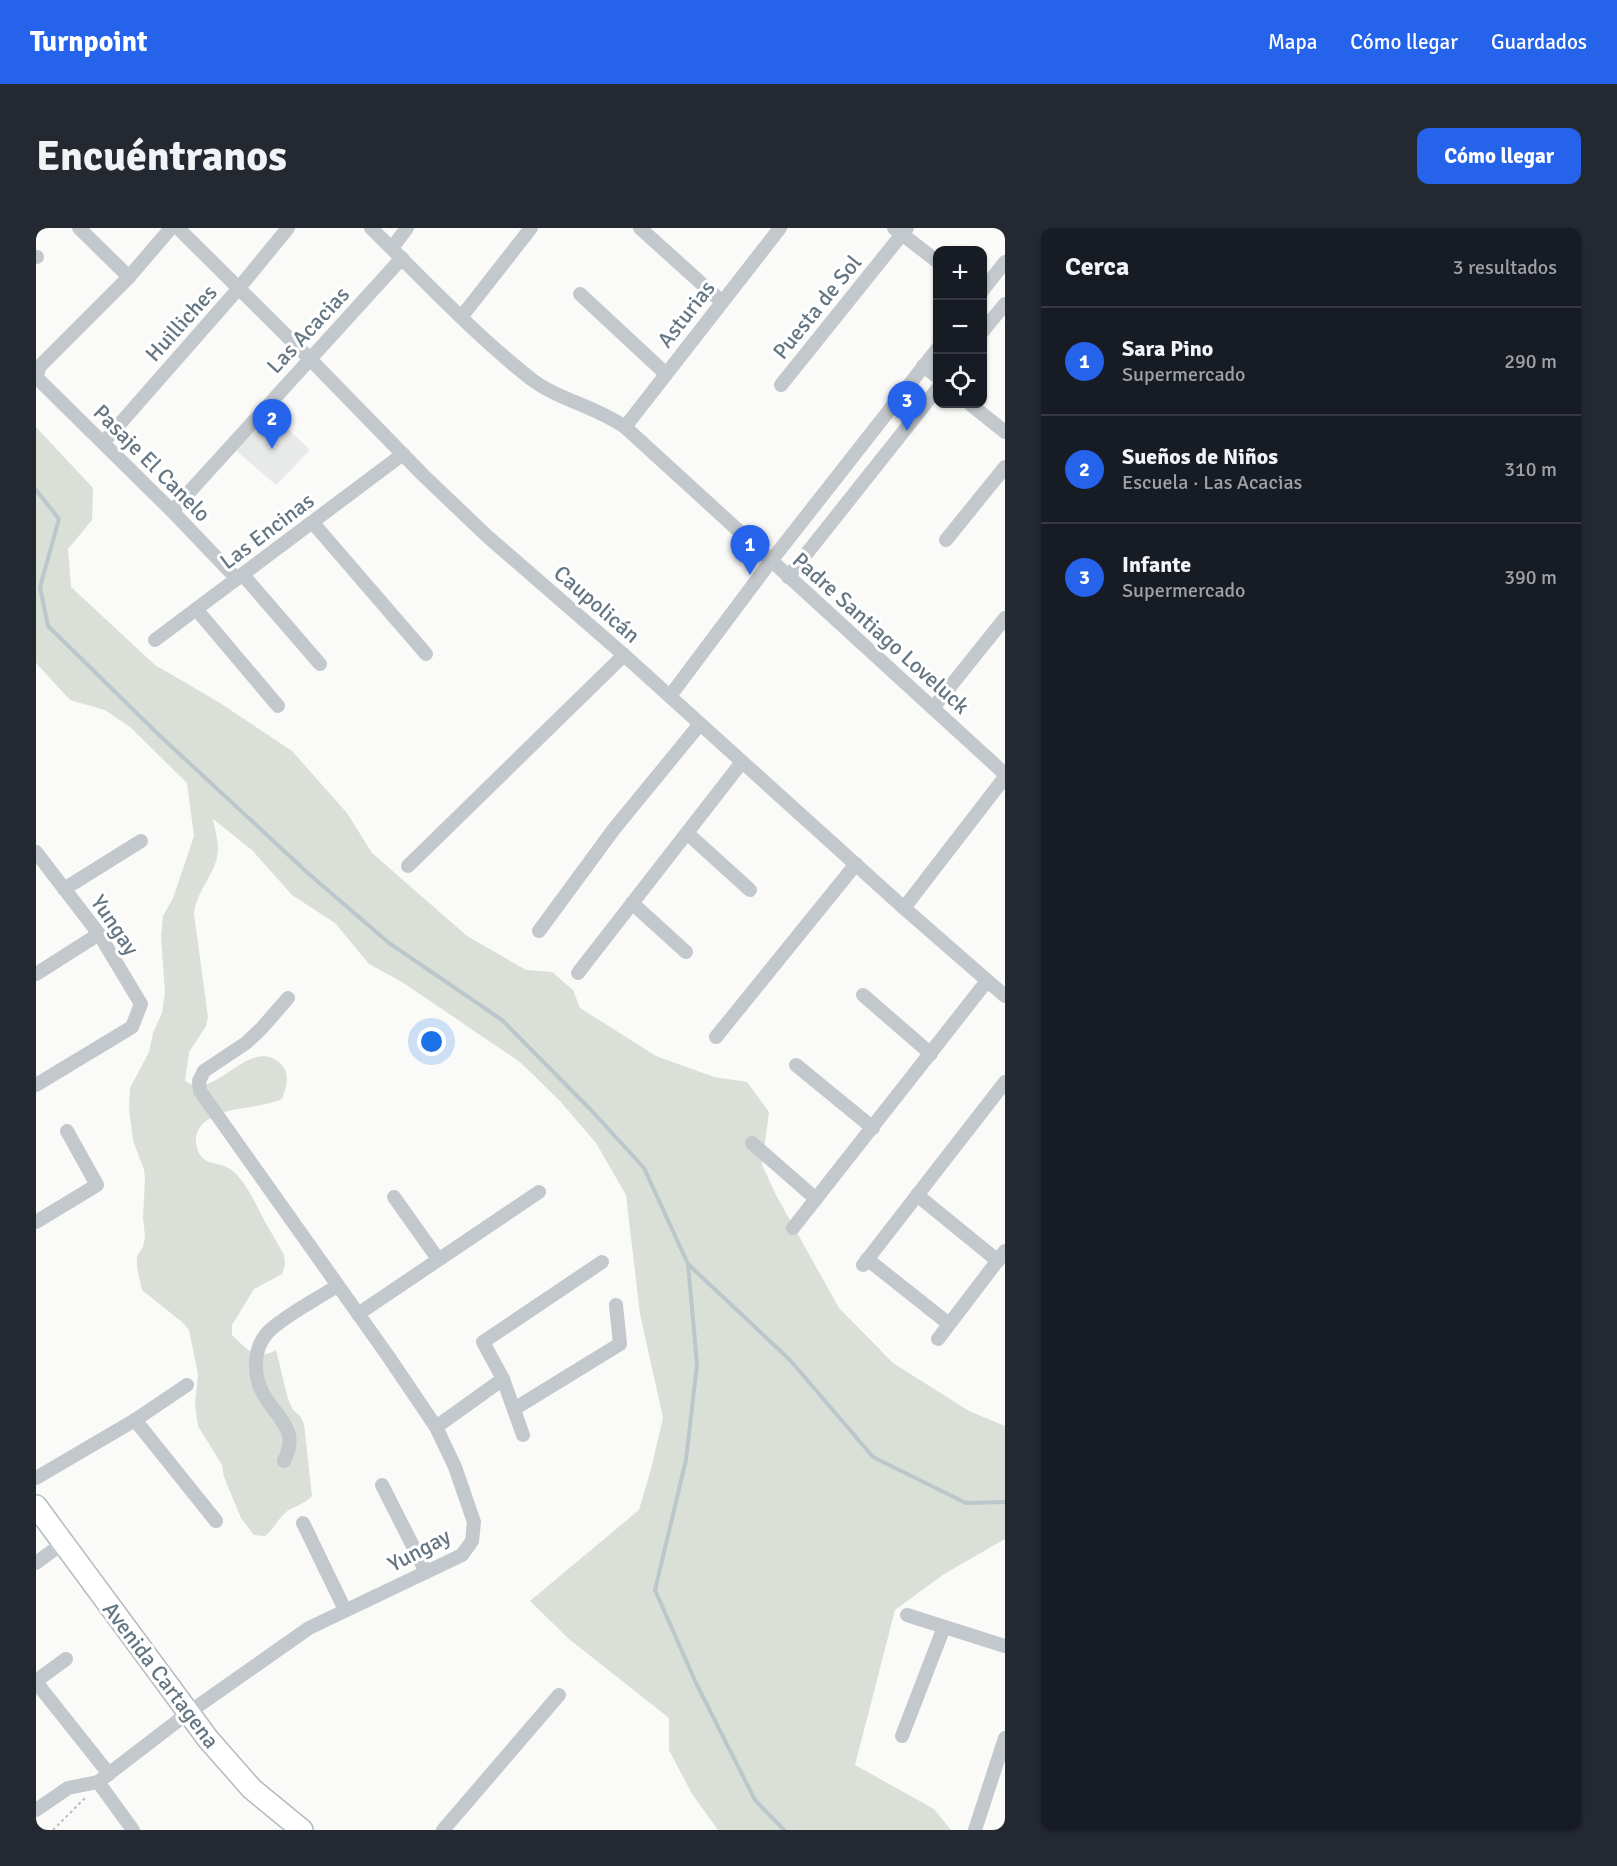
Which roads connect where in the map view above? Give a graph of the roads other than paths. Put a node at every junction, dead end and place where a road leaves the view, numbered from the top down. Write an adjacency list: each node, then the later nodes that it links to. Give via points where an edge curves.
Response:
1 (79, 228): 15 (street)
2 (171, 228): 15 (street)
3 (178, 228): 17 (street, Caupolicán)
4 (288, 228): 17 (street, Huilliches)
5 (371, 228): 11 (street, Padre Santiago Loveluck)
6 (407, 228): 11 (street)
7 (531, 228): 21 (street)
8 (640, 228): 19 (street)
9 (776, 230): 19 (street, Asturias)
10 (901, 230): 13 (street); 29 (street, Puesta de Sol)
11 (392, 248): 12 (street, Padre Santiago Loveluck)
12 (402, 258): 21 (street, Padre Santiago Loveluck); 24 (street, Las Acacias)
13 (933, 258)
14 (1005, 262): 16 (street)
15 (129, 277): 28 (street, via 40,366)
16 (987, 285)
17 (239, 288): 24 (street, Caupolicán); 34 (street, Huilliches)
18 (579, 294): 27 (street)
19 (722, 302): 27 (street, Asturias)
20 (1005, 304): 22 (street)
21 (462, 316): 32 (street, Padre Santiago Loveluck, via 531,379)
22 (987, 326)
23 (933, 354): 25 (street)
24 (309, 358): 35 (street, Caupolicán); 37 (street, Las Acacias)
25 (923, 366): 26 (street); 40 (street)
26 (933, 373)
27 (666, 374): 32 (street, Asturias)
28 (36, 377): 34 (street, Pasaje El Canelo)
29 (781, 385)
30 (933, 394): 42 (street)
31 (975, 408): 33 (street)
32 (625, 427): 40 (street, Padre Santiago Loveluck)
33 (1005, 432)
34 (103, 442): 37 (street, Pasaje El Canelo)
35 (403, 454): 38 (street, Las Encinas); 47 (street, Caupolicán, via 488,537)
36 (1005, 467): 39 (street)
37 (172, 511): 41 (street, Pasaje El Canelo)
38 (313, 523): 41 (street, Las Encinas); 46 (street)
39 (946, 540)
40 (771, 561): 42 (street, Padre Santiago Loveluck); 49 (street)
41 (240, 577): 43 (street, Las Encinas); 48 (street, Pasaje El Canelo)
42 (788, 577): 51 (street, Padre Santiago Loveluck)
43 (196, 609): 45 (street, Las Encinas); 50 (street)
44 (1005, 618): 51 (street)
45 (155, 640)
46 (426, 654)
47 (624, 655): 49 (street, Caupolicán); 59 (street)
48 (320, 664)
49 (670, 696): 52 (street, Caupolicán)
50 (278, 706)
51 (933, 708): 54 (street, Padre Santiago Loveluck)
52 (700, 724): 53 (street, Caupolicán); 64 (street)
53 (742, 762): 55 (street); 58 (street, Caupolicán)
54 (1005, 776): 63 (street)
55 (687, 833): 61 (street); 62 (street)
56 (141, 841): 60 (street)
57 (36, 852): 60 (street, Yungay)
58 (856, 864): 63 (street, Caupolicán); 73 (street)
59 (408, 866)
60 (64, 889): 65 (street, Yungay)
61 (750, 890)
62 (632, 903): 66 (street); 67 (street)
63 (904, 908): 69 (street, Caupolicán)
64 (539, 931)
65 (99, 934): 68 (street); 77 (street, Yungay, via 141,1004 132,1027)
66 (686, 952)
67 (578, 973)
68 (36, 974)
69 (987, 981): 71 (street, Caupolicán); 74 (street)
70 (863, 995): 74 (street)
71 (1005, 996)
72 (288, 998): 90 (street, Yungay, via 246,1043 204,1071 199,1086)
73 (716, 1037)
74 (931, 1054): 78 (street)
75 (796, 1065): 78 (street)
76 (1005, 1082): 82 (street)
77 (36, 1084)
78 (873, 1128): 84 (street)
79 (67, 1131): 85 (street, via 97,1185)
80 (752, 1143): 84 (street)
81 (539, 1192): 88 (street)
82 (917, 1195): 87 (street); 93 (street, via 865,1262)
83 (394, 1197): 88 (street)
84 (816, 1199): 86 (street)
85 (36, 1222)
86 (793, 1228)
87 (1002, 1256): 93 (street)
88 (438, 1259): 92 (street)
89 (602, 1262): 95 (street, via 483,1342)
90 (337, 1286): 92 (street, Yungay); 101 (street, via 268,1332 254,1361 266,1399 281,1417 289,1436 290,1448)
91 (616, 1305): 97 (street, via 620,1344)
92 (357, 1314): 99 (street, Yungay)
93 (950, 1324): 94 (street)
94 (938, 1339)
95 (503, 1379): 97 (street); 99 (street)
96 (187, 1385): 98 (street)
97 (514, 1409): 100 (street)
98 (135, 1420): 102 (street); 105 (street)
99 (436, 1427): 109 (street, Yungay, via 455,1467 475,1528 462,1555)
100 (523, 1435)
101 (284, 1461)
102 (36, 1478)
103 (382, 1485): 109 (street)
104 (36, 1506): 107 (main road, Avenida Cartagena)
105 (216, 1521)
106 (303, 1523): 110 (street)
107 (63, 1543): 108 (street); 117 (main road, Avenida Cartagena)
108 (36, 1563)
109 (426, 1572): 110 (street, Yungay)
110 (345, 1610): 117 (street, Yungay, via 309,1628)
111 (907, 1615): 112 (street)
112 (944, 1627): 113 (street); 118 (street)
113 (1005, 1646)
114 (66, 1659): 115 (street)
115 (36, 1682): 120 (street)
116 (559, 1695): 124 (street)
117 (188, 1713): 120 (street, Yungay); 122 (main road, Avenida Cartagena, via 237,1773)
118 (902, 1736)
119 (1005, 1738): 125 (street)
120 (104, 1778): 121 (street, Yungay, via 68,1788); 123 (street)
121 (36, 1810)
122 (294, 1828)
123 (133, 1830)
124 (443, 1830)
125 (975, 1830)

